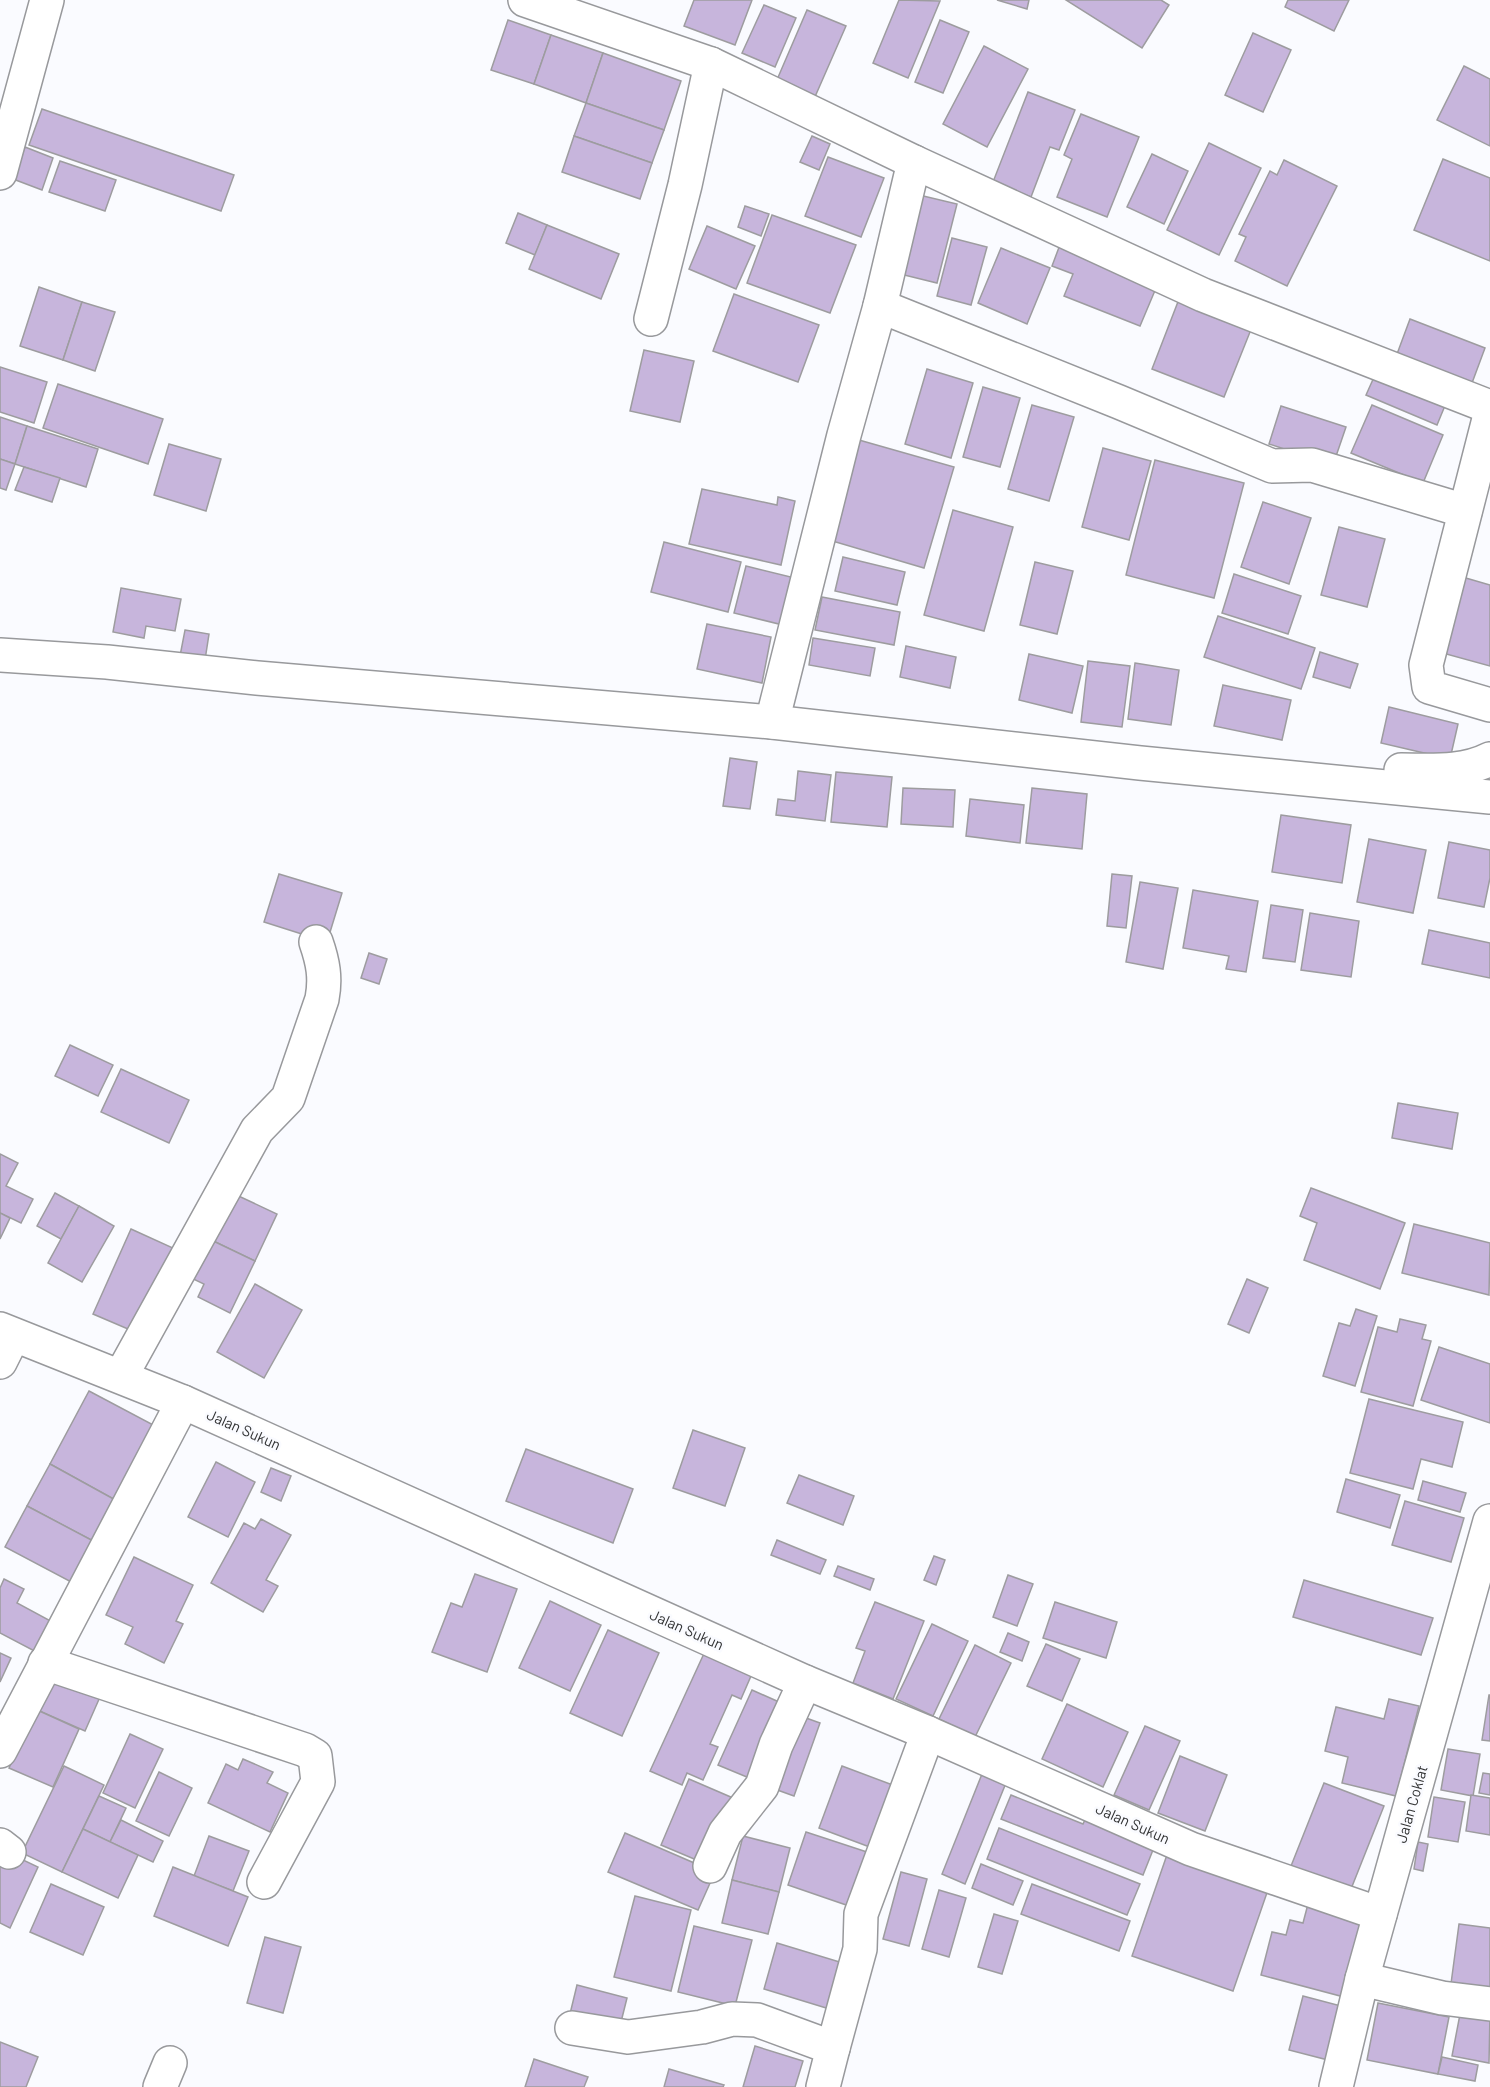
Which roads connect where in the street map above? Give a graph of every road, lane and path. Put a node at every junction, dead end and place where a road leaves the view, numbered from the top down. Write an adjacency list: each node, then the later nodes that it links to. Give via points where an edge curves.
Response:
1 (47, 0): 5 (street)
2 (525, 0): 3 (street)
3 (711, 64): 4 (street); 7 (street)
4 (914, 162): 6 (street); 8 (street, via 1203,295)
5 (0, 173)
6 (880, 306): 10 (street, via 1272,466 1312,465); 13 (street)
7 (651, 319)
8 (1490, 407)
9 (1490, 415): 10 (street)
10 (1465, 511): 12 (street, via 1426,665 1429,687)
11 (0, 655): 13 (street)
12 (1490, 705)
13 (772, 722): 15 (street)
14 (1490, 759): 15 (street, via 1454,769 1402,770 1224,754 1192,754)
15 (1140, 763): 16 (street)
16 (1490, 797)
17 (316, 942): 19 (street, via 326,982 288,1098 257,1130)
18 (4, 1342): 19 (street, Jalan Sukun)
19 (121, 1376): 20 (street, Jalan Sukun)
20 (183, 1401): 22 (street); 23 (street, Jalan Sukun)
21 (1490, 1521): 28 (street, Jalan Coklat)
22 (45, 1664): 25 (street); 27 (street, via 315,1756 318,1782)
23 (805, 1682): 24 (street, Jalan Sukun); 26 (street, via 762,1786 725,1833)
24 (928, 1733): 28 (street, Jalan Sukun, via 1191,1849); 32 (street, via 861,1914 860,1949)
25 (0, 1751)
26 (710, 1866)
27 (264, 1882)
28 (1380, 1914): 29 (street, Jalan Coklat)
29 (1362, 1979): 30 (street, via 1442,1998); 34 (street, Jalan Coklat)
30 (1490, 2004)
31 (572, 2028): 32 (street, via 628,2037 732,2019 757,2020)
32 (832, 2048): 33 (street)
33 (823, 2087)
34 (1336, 2087)

